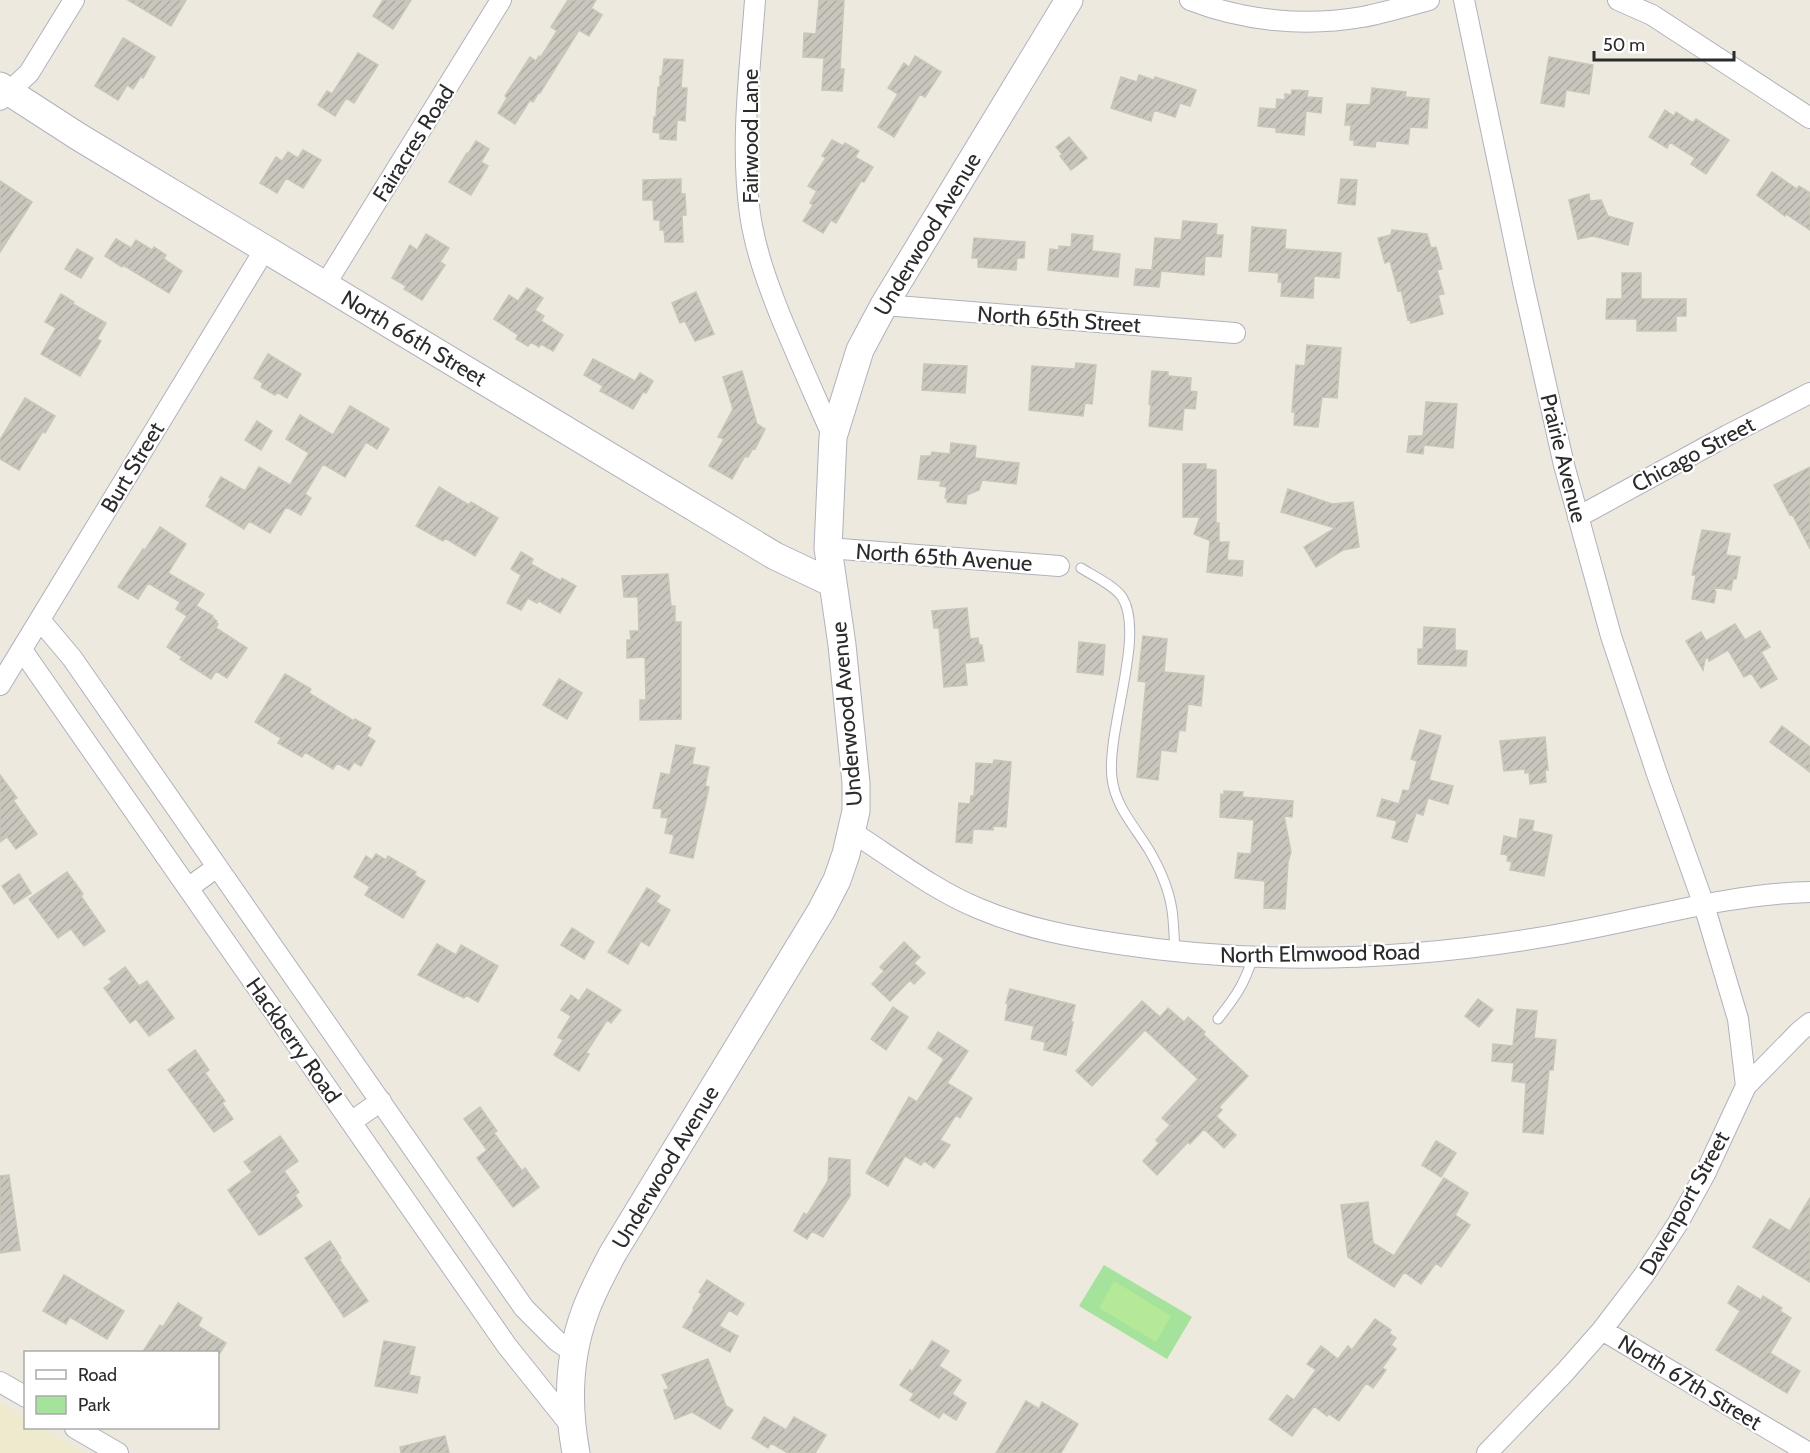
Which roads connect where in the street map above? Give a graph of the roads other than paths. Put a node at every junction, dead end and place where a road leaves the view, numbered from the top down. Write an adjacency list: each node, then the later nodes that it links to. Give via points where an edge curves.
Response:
1 (74, 0): 9 (street, via 29,73)
2 (501, 0): 12 (street, Fairacres Road)
3 (755, 0): 16 (street, Fairwood Lane, via 746,124 750,214 766,279)
4 (1069, 0): 13 (main road, Underwood Avenue)
5 (1190, 0): 6 (street, via 1268,20 1314,22 1359,18)
6 (1429, 0)
7 (1464, 0): 17 (street, Prairie Avenue, via 1524,287)
8 (1618, 0): 10 (street, via 1652,15)
9 (3, 93): 11 (main road, North 66th Street)
10 (1810, 118)
11 (265, 249): 12 (main road, North 66th Street); 22 (street, Burt Street)
12 (325, 285): 21 (main road, North 66th Street, via 775,556)
13 (884, 305): 14 (street, North 65th Street); 16 (main road, Underwood Avenue, via 860,351)
14 (1234, 333)
15 (1810, 393): 17 (street, Chicago Street)
16 (833, 436): 18 (main road, Underwood Avenue)
17 (1578, 517): 29 (street, Prairie Avenue, via 1614,646)
18 (828, 548): 19 (street, North 65th Avenue); 21 (main road, Underwood Avenue)
19 (1059, 566)
20 (1081, 568): 30 (lane, via 1121,595 1128,608 1130,637 1112,778 1127,817 1164,882 1172,909)
21 (832, 583): 25 (main road, Underwood Avenue, via 856,783)
22 (40, 620): 23 (street, Burt Street); 26 (street, Hackberry Road, via 72,658)
23 (22, 650): 24 (street, Burt Street); 27 (street, Hackberry Road)
24 (0, 685)
25 (852, 832): 30 (street, North Elmwood Road, via 978,909 1046,931); 38 (main road, Underwood Avenue, via 837,880 821,911 610,1259 585,1309)
26 (218, 867): 27 (street); 35 (street, Hackberry Road)
27 (188, 888): 36 (street, Hackberry Road)
28 (1810, 892): 29 (street, North Elmwood Road)
29 (1704, 905): 31 (street, North Elmwood Road, via 1472,948 1349,957); 34 (street, via 1738,1019)
30 (1175, 951): 31 (street, North Elmwood Road)
31 (1254, 957): 32 (lane, via 1242,986)
32 (1218, 1019)
33 (1810, 1023): 34 (street)
34 (1746, 1086): 37 (street, Davenport Street, via 1678,1223)
35 (381, 1101): 36 (street); 38 (street, Hackberry Road, via 524,1308)
36 (351, 1122): 41 (street, Hackberry Road, via 507,1346)
37 (1602, 1330): 45 (street, Davenport Street); 46 (street, North 67th Street)
38 (573, 1352): 41 (main road, Underwood Avenue)
39 (0, 1382): 40 (street)
40 (24, 1396)
41 (571, 1426): 44 (main road, Underwood Avenue)
42 (77, 1429): 43 (street)
43 (118, 1453)
44 (576, 1453)
45 (1487, 1453)
46 (1809, 1453)

